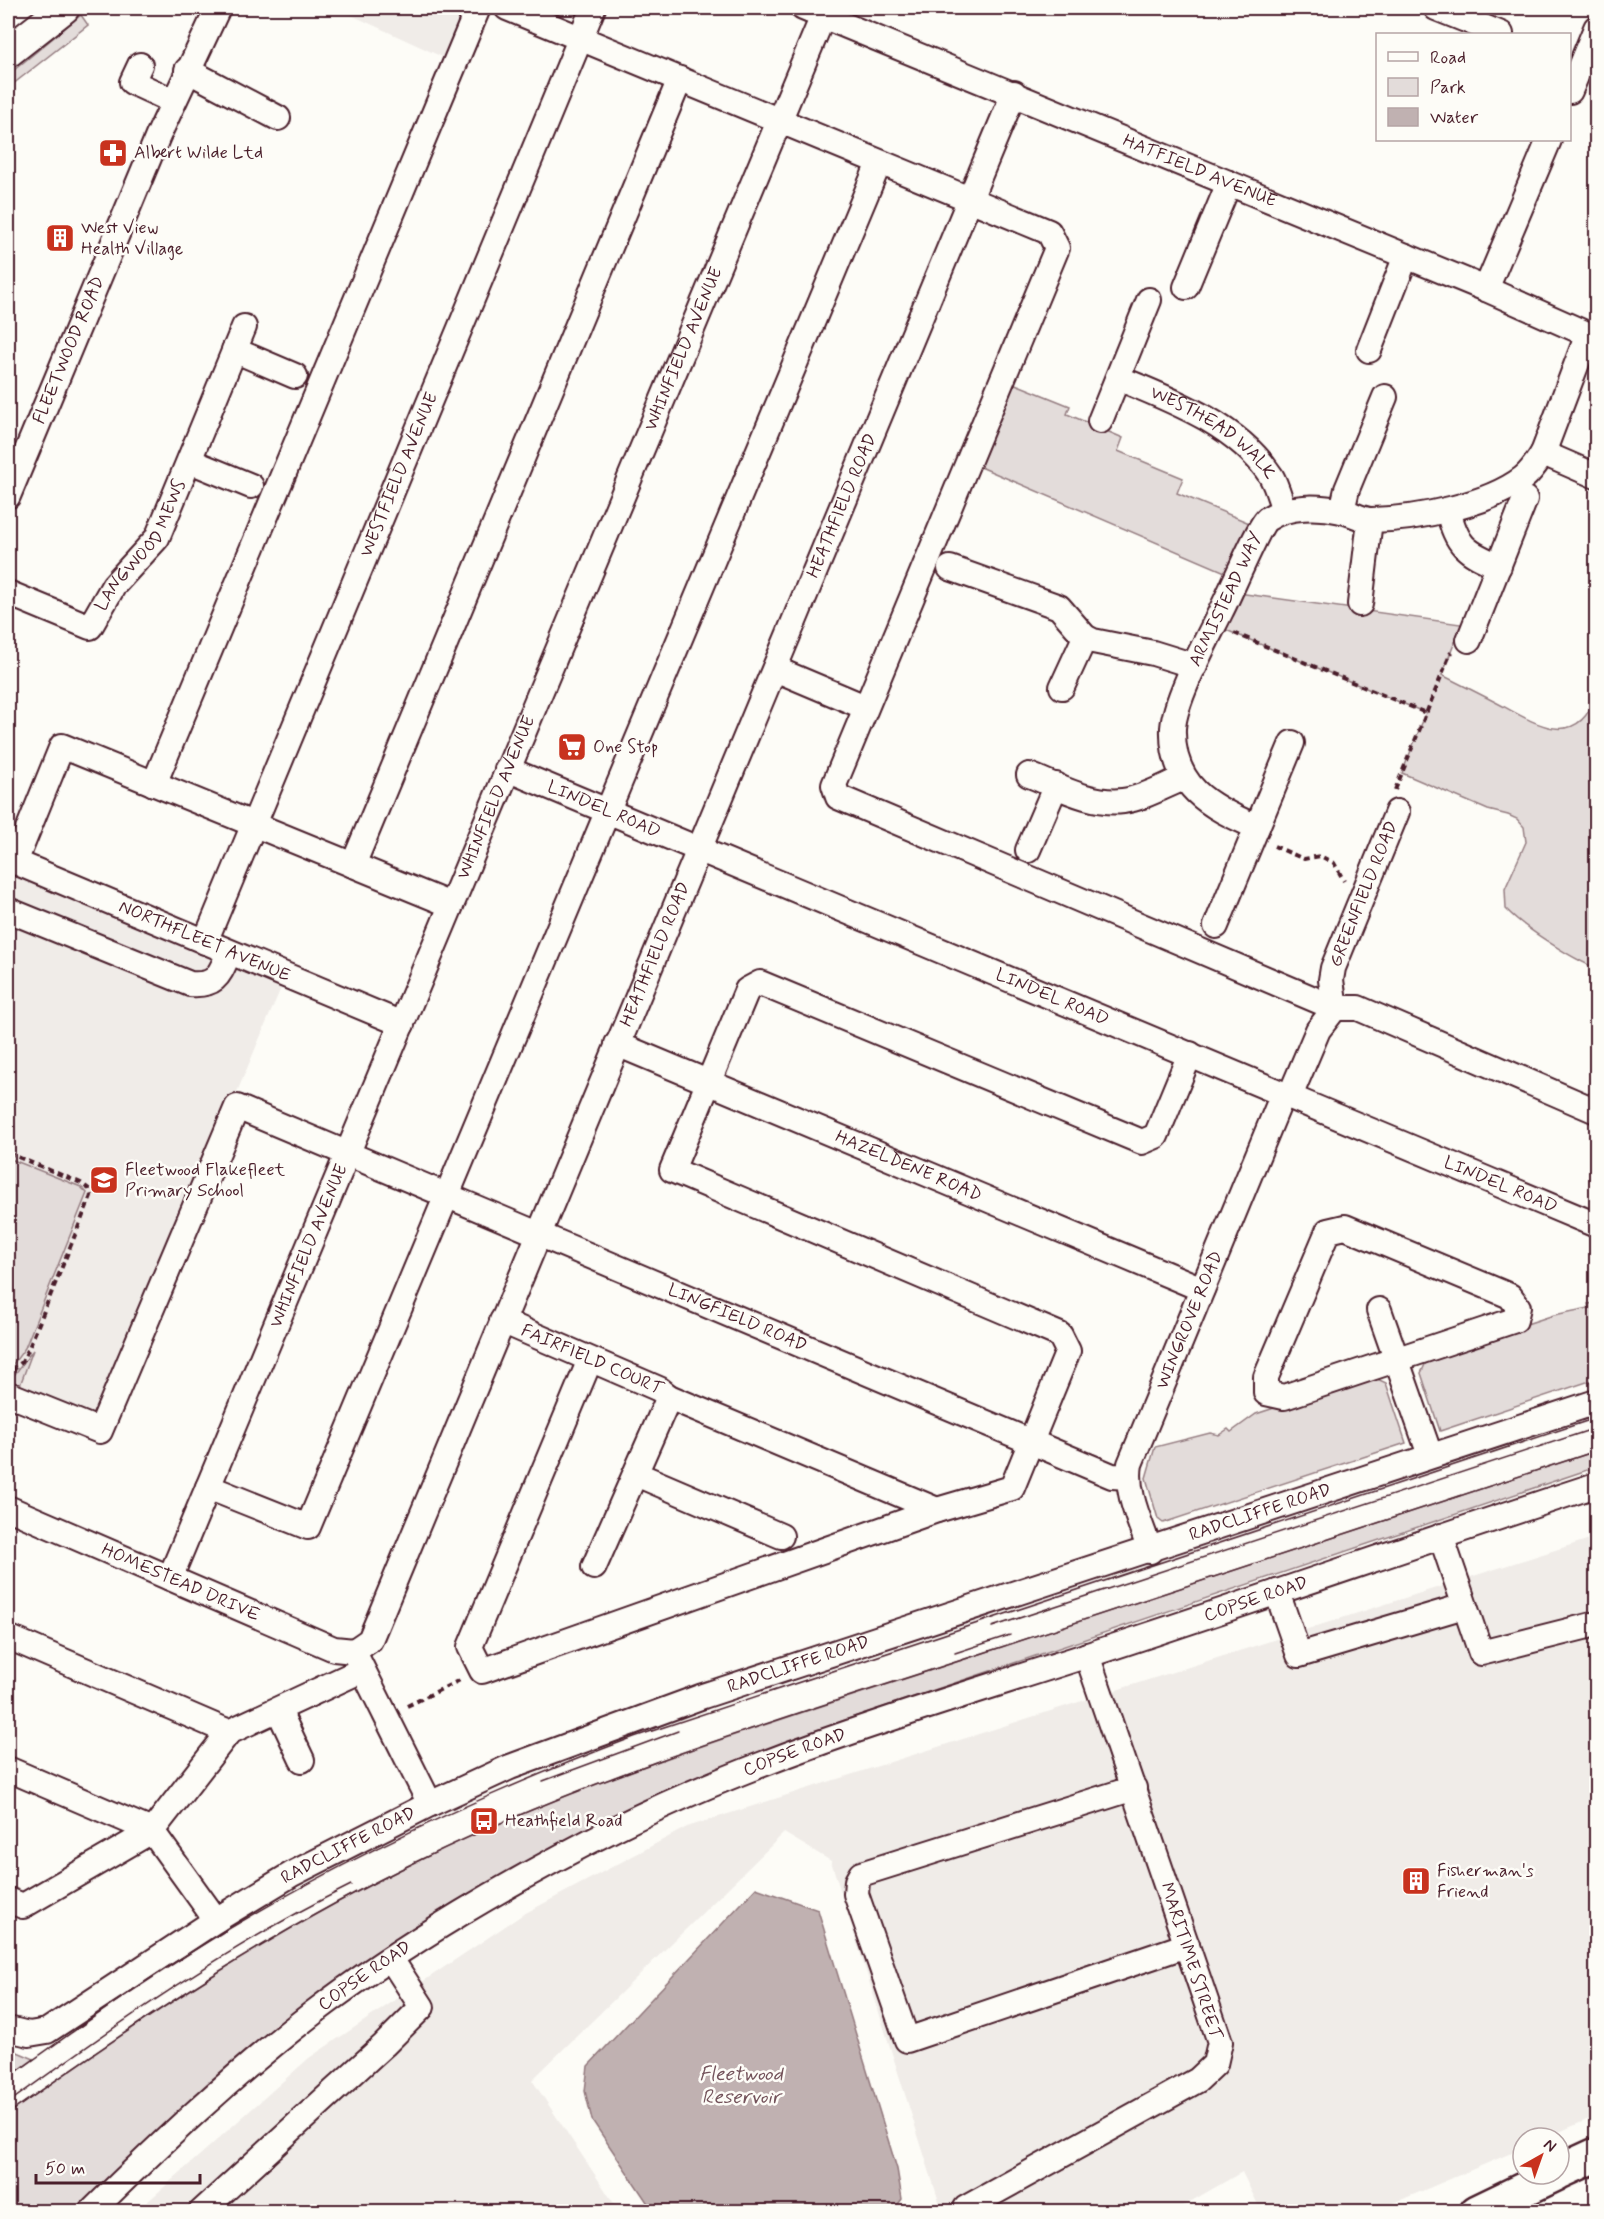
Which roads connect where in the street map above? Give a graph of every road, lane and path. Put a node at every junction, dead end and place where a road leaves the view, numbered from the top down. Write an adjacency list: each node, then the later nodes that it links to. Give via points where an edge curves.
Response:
1 (13, 8): 8 (path)
2 (64, 8): 14 (main road)
3 (218, 8): 17 (street, FLEETWOOD ROAD)
4 (478, 8): 66 (street)
5 (507, 8): 13 (street)
6 (593, 8): 13 (street, WESTFIELD AVENUE)
7 (1436, 8): 10 (street)
8 (8, 12)
9 (829, 14): 20 (street, HATFIELD AVENUE); 23 (street, WHINFIELD AVENUE)
10 (1480, 16): 12 (street)
11 (1596, 28): 16 (street)
12 (1500, 33)
13 (581, 38): 18 (street); 70 (street, WESTFIELD AVENUE)
14 (8, 52)
15 (140, 65): 21 (street, via 132,82)
16 (1582, 67): 19 (street)
17 (187, 70): 21 (street, FLEETWOOD ROAD); 22 (street)
18 (680, 79): 23 (street); 75 (street)
19 (1571, 87)
20 (1014, 93): 26 (street, HATFIELD AVENUE); 27 (street, HEATHFIELD ROAD)
21 (173, 101): 44 (street, FLEETWOOD ROAD)
22 (278, 118)
23 (778, 121): 25 (street); 63 (street, WHINFIELD AVENUE)
24 (1549, 141): 30 (street)
25 (879, 164): 27 (street); 69 (street)
26 (1229, 183): 28 (street, HATFIELD AVENUE); 29 (street)
27 (970, 200): 58 (street, HEATHFIELD ROAD); 60 (street, via 1049,232 1057,248)
28 (1406, 256): 30 (street, HATFIELD AVENUE); 35 (street)
29 (1186, 287)
30 (1486, 289): 33 (street, HATFIELD AVENUE)
31 (1149, 300): 37 (street)
32 (244, 327): 34 (street, LANGWOOD MEWS)
33 (1592, 336): 40 (street)
34 (234, 350): 36 (street); 41 (street, LANGWOOD MEWS)
35 (1369, 350)
36 (295, 376)
37 (1118, 378): 39 (street); 46 (street, WESTHEAD WALK, via 1219,426 1249,450 1271,477)
38 (1384, 397): 48 (street)
39 (1100, 421)
40 (1543, 453): 42 (street); 47 (street, via 1524,477 1509,486)
41 (190, 461): 43 (street, LANGWOOD MEWS); 52 (street, LANGWOOD MEWS, via 158,538 114,585 90,627)
42 (1596, 476)
43 (251, 486)
44 (8, 496)
45 (1525, 499): 50 (street)
46 (1284, 510): 48 (street); 54 (street, ARMISTEAD WAY, via 1259,528)
47 (1448, 510): 49 (street); 50 (street, via 1462,547)
48 (1342, 511): 49 (street)
49 (1370, 520): 53 (street)
50 (1499, 566): 56 (street)
51 (950, 568): 55 (street, via 1059,607)
52 (8, 593)
53 (1360, 604)
54 (1214, 625): 57 (street, ARMISTEAD WAY); 61 (path)
55 (1085, 637): 57 (street, via 1107,646 1153,653); 59 (street)
56 (1469, 640): 61 (path, GREENFIELD ROAD, via 1456,638)
57 (1195, 666): 65 (street, ARMISTEAD WAY, via 1173,724 1173,742)
58 (775, 669): 60 (street); 72 (street, HEATHFIELD ROAD)
59 (1062, 687)
60 (865, 707): 82 (street, via 834,785 838,797)
61 (1426, 713): 68 (path, GREENFIELD ROAD, via 1389,806)
62 (1292, 743): 71 (street)
63 (507, 769): 69 (street, LINDEL ROAD); 76 (street, WHINFIELD AVENUE)
64 (1029, 775): 67 (street)
65 (1184, 778): 67 (street, via 1140,796 1109,802); 71 (street, ARMISTEAD WAY, via 1198,794)
66 (154, 784): 70 (street); 74 (street, via 62,747)
67 (1056, 785): 73 (street)
68 (1397, 812): 77 (street, GREENFIELD ROAD)
69 (609, 813): 72 (street, LINDEL ROAD); 91 (street)
70 (253, 825): 75 (street); 80 (street, WESTFIELD AVENUE)
71 (1254, 832): 77 (path, via 1304,859 1320,856 1334,863); 79 (street)
72 (700, 850): 84 (street, HEATHFIELD ROAD); 85 (street, LINDEL ROAD)
73 (1028, 850)
74 (11, 860): 80 (street, NORTHFLEET AVENUE)
75 (353, 866): 76 (street)
76 (451, 905): 83 (street, WHINFIELD AVENUE)
77 (1357, 906): 82 (street, GREENFIELD ROAD, via 1333,968)
78 (8, 910): 81 (street, via 190,984 205,985 216,980)
79 (1216, 926)
80 (205, 942): 81 (street, NORTHFLEET AVENUE)
81 (230, 953): 83 (street, NORTHFLEET AVENUE)
82 (1335, 1008): 87 (street, via 1318,1029); 88 (street, via 1358,1008)
83 (402, 1024): 90 (street, WHINFIELD AVENUE)
84 (617, 1044): 86 (street, HAZELDENE ROAD); 93 (street, HEATHFIELD ROAD)
85 (1190, 1054): 86 (street, via 1156,1136 1142,1142 760,983 747,990); 87 (street, LINDEL ROAD)
86 (709, 1081): 94 (street, HAZELDENE ROAD); 103 (street, via 672,1170 1060,1335 1068,1351)
87 (1286, 1095): 92 (street, LINDEL ROAD); 94 (street, WINGROVE ROAD)
88 (1596, 1111)
89 (8, 1154): 99 (path, via 81,1183 91,1196 28,1350 22,1362)
90 (348, 1154): 91 (street, LINGFIELD ROAD); 100 (street, LINGFIELD ROAD, via 237,1107 100,1431); 108 (street, WHINFIELD AVENUE)
91 (448, 1197): 93 (street, LINGFIELD ROAD); 108 (street, via 308,1527)
92 (1596, 1225)
93 (537, 1233): 96 (street, HEATHFIELD ROAD); 103 (street, LINGFIELD ROAD)
94 (1202, 1289): 106 (street, WINGROVE ROAD)
95 (1379, 1310): 98 (street)
96 (502, 1321): 97 (street, FAIRFIELD COURT); 121 (street, HEATHFIELD ROAD, via 370,1640)
97 (590, 1360): 101 (street, FAIRFIELD COURT, via 659,1389); 122 (street, via 470,1647)
98 (1397, 1361): 98 (street, via 1515,1320 1518,1307 1510,1296 1345,1227 1328,1232 1266,1377 1266,1393 1284,1397); 104 (street)
99 (8, 1374)
100 (8, 1394)
101 (669, 1397): 105 (street, FAIRFIELD COURT); 110 (street)
102 (1596, 1402): 104 (street, RADCLIFFE ROAD)
103 (1031, 1441): 106 (street, LINGFIELD ROAD, via 1112,1476); 110 (street, via 1012,1488)
104 (1430, 1455): 113 (street, RADCLIFFE ROAD)
105 (636, 1474): 111 (street); 114 (street, FAIRFIELD COURT)
106 (1128, 1477): 113 (street)
107 (1596, 1485): 112 (street, COPSE ROAD)
108 (208, 1487): 115 (street, WHINFIELD AVENUE)
109 (8, 1508): 115 (street, HOMESTEAD DRIVE)
110 (937, 1510): 122 (street)
111 (781, 1536)
112 (1441, 1536): 116 (street, COPSE ROAD); 117 (street)
113 (1150, 1551): 129 (street, RADCLIFFE ROAD, via 681,1704 510,1767)
114 (594, 1567)
115 (170, 1578): 121 (street, HOMESTEAD DRIVE)
116 (1277, 1592): 117 (street, via 1299,1655); 120 (street, COPSE ROAD)
117 (1464, 1606): 118 (street, via 1481,1653)
118 (1596, 1624)
119 (8, 1637): 125 (street)
120 (1087, 1655): 128 (street, MARITIME STREET); 134 (street, COPSE ROAD, via 940,1701 747,1770 618,1827 480,1903)
121 (358, 1660): 123 (street, HEATHFIELD ROAD); 124 (street)
122 (482, 1671): 124 (path)
123 (279, 1711): 125 (street, HEATHFIELD ROAD); 126 (street)
124 (387, 1716): 129 (street)
125 (229, 1732): 130 (street)
126 (302, 1760)
127 (8, 1769): 130 (street)
128 (1134, 1788): 133 (street, MARITIME STREET); 133 (street, via 861,1874 856,1894 907,2040)
129 (430, 1804): 132 (street, RADCLIFFE ROAD, via 292,1874)
130 (152, 1831): 131 (street, via 23,1906); 132 (street)
131 (8, 1900)
132 (216, 1920): 135 (street, RADCLIFFE ROAD, via 47,2031 28,2034)
133 (1187, 1945): 139 (street, MARITIME STREET, via 1220,2042 1215,2064 1198,2080)
134 (391, 1959): 140 (street, COPSE ROAD, via 315,2012 243,2071); 141 (street, via 422,2007)
135 (8, 2029)
136 (1596, 2155): 137 (highway)
137 (1571, 2167)
138 (1530, 2186): 142 (highway)
139 (966, 2208)
140 (91, 2211)
141 (201, 2211)
142 (1477, 2211)

